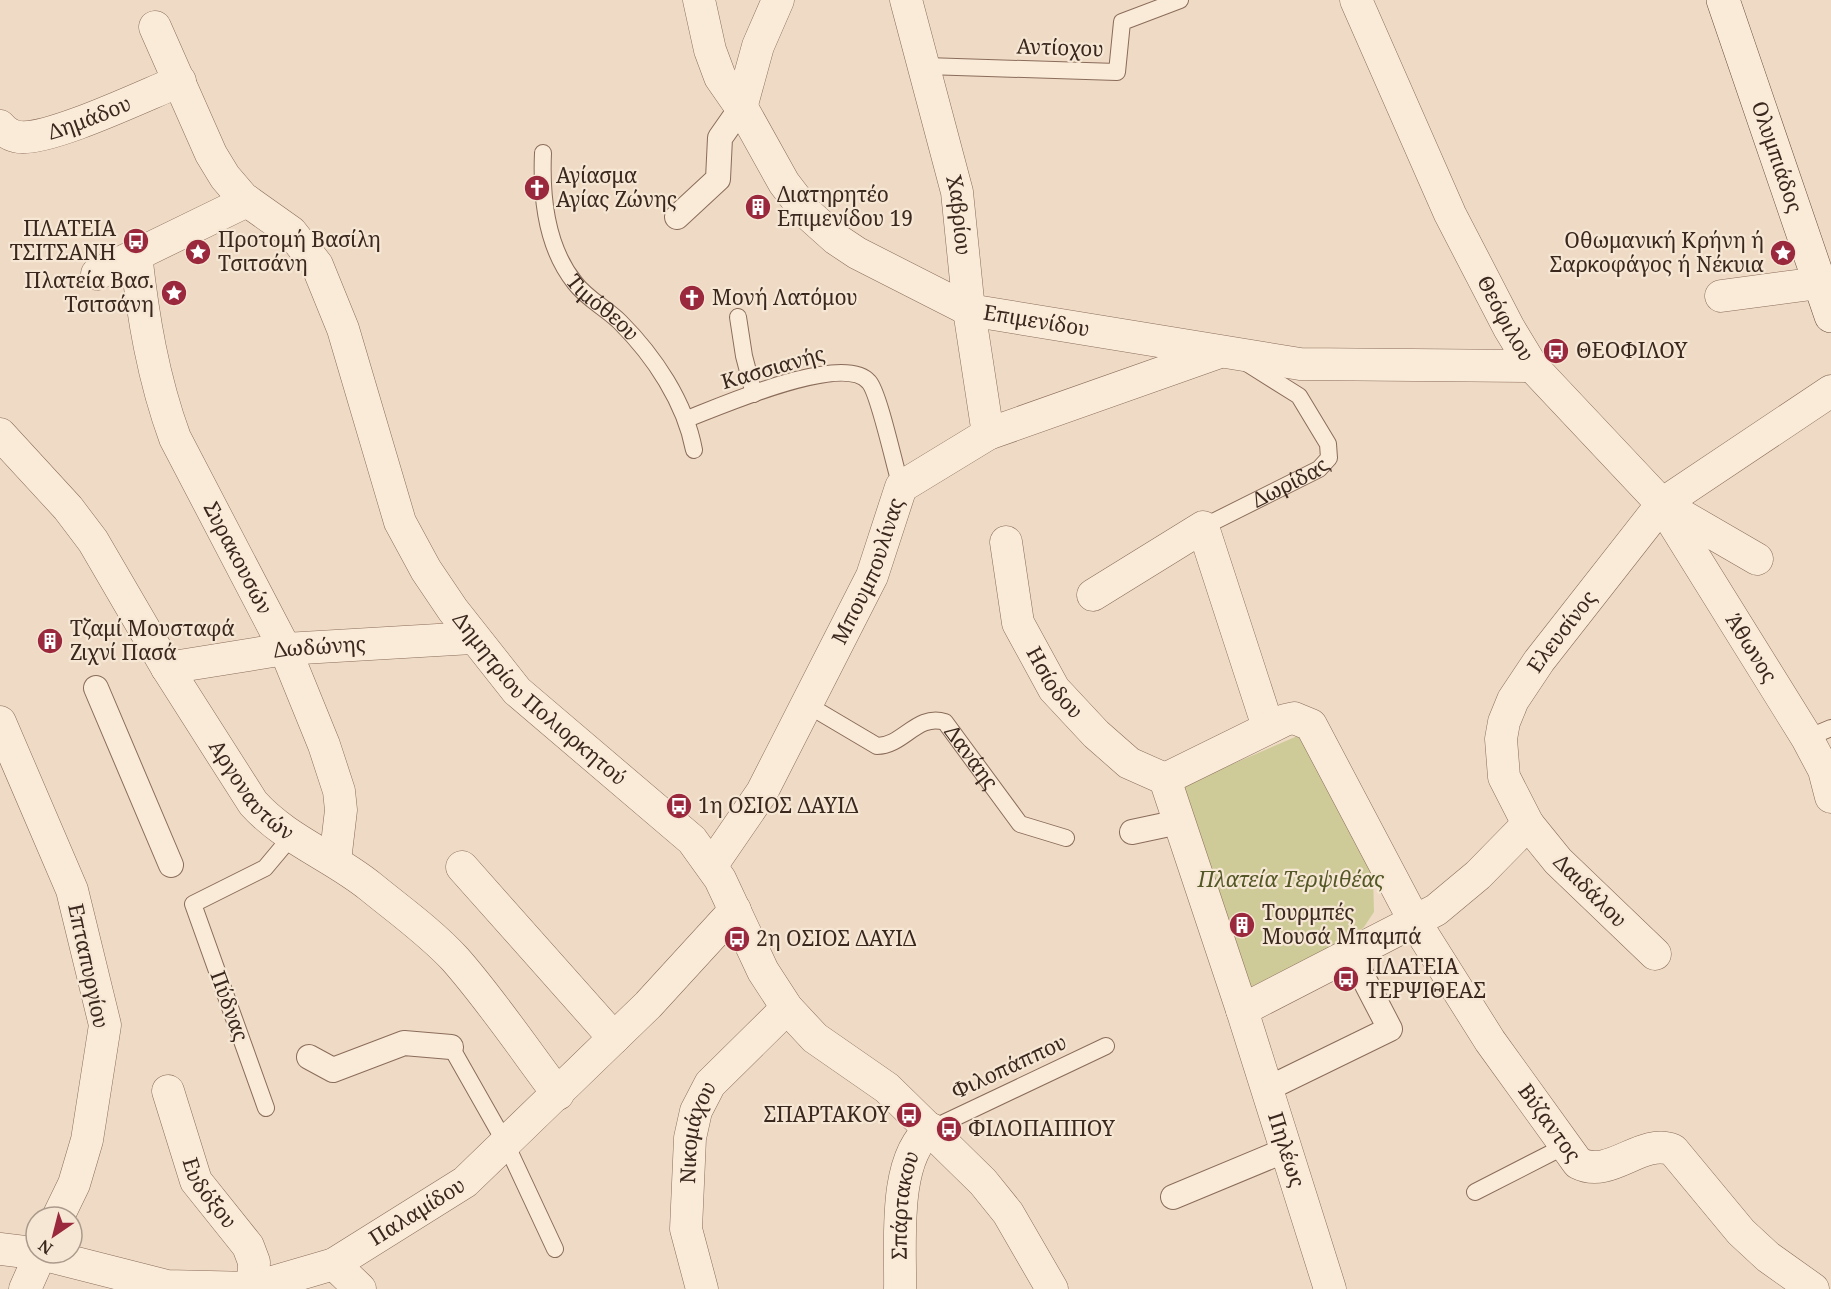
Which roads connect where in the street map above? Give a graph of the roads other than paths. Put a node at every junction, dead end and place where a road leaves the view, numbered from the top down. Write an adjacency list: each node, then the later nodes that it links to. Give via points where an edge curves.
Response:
1 (699, 0): 11 (street, Επιμενίδου, via 715,66)
2 (778, 0): 11 (street, via 755,56)
3 (906, 0): 9 (street, Χαβρίου)
4 (1180, 0): 9 (lane, Αντίοχου, via 1122,22 1117,72)
5 (1356, 0): 24 (street, Θεόφιλου, via 1450,214)
6 (1723, 0): 20 (main road, Ολυμπιάδος)
7 (1746, 0): 16 (main road, Ολυμπιάδος)
8 (155, 27): 10 (street, Δημητρίου Πολιορκητού)
9 (926, 66): 21 (street, Χαβρίου, via 957,192)
10 (180, 81): 12 (street, Δημάδου, via 45,134 19,137); 14 (street, Δημητρίου Πολιορκητού, via 215,160)
11 (741, 108): 15 (street, via 720,138 718,179); 21 (street, Επιμενίδου, via 784,183 814,221 857,253)
12 (0, 126)
13 (543, 153): 27 (lane, Τιμόθεου, via 543,210 568,273 640,344)
14 (247, 201): 17 (street); 37 (street, Δημητρίου Πολιορκητού, via 286,228 317,265 343,329 400,522 426,570)
15 (677, 217)
16 (1831, 252)
17 (136, 254): 18 (street); 38 (street, Συρακουσών, via 147,341 175,438)
18 (97, 274)
19 (1721, 296): 20 (street)
20 (1828, 305)
21 (969, 310): 23 (street, Επιμενίδου); 29 (street, Χαβρίου)
22 (738, 317): 26 (lane)
23 (1224, 350): 24 (street, Επιμενίδου, via 1300,364); 29 (street, Μπουμπουλίνας); 33 (lane, Δωρίδας, via 1295,392 1330,450 1319,469)
24 (1532, 366): 32 (street, Θεόφιλου)
25 (1831, 391): 32 (street, Ελευσίνος)
26 (754, 394): 27 (lane, Κασσιανής); 31 (lane, Κασσιανής, via 813,376 843,372 861,375 873,390)
27 (687, 419): 30 (lane, Τιμόθεου)
28 (0, 434): 39 (street, Αργοναυτών, via 93,541)
29 (988, 434): 31 (street, Μπουμπουλίνας)
30 (694, 450)
31 (901, 487): 41 (street, Μπουμπουλίνας, via 872,576)
32 (1662, 504): 35 (street, Θεόφιλου); 44 (street, Άθωνος); 48 (street, Ελευσίνος, via 1539,660 1513,700 1503,730 1501,760 1512,796)
33 (1203, 527): 36 (street, Δωρίδας); 43 (street)
34 (1006, 542): 45 (street, Ησίοδου, via 1018,623 1054,689 1129,763)
35 (1757, 559)
36 (1094, 595)
37 (472, 638): 38 (street, Δωδώνης); 54 (street, Δημητρίου Πολιορκητού, via 505,680 672,821)
38 (285, 649): 39 (street, Δωδώνης); 52 (street, Συρακουσών, via 339,791 341,810)
39 (167, 669): 50 (street, Αργοναυτών, via 253,803 268,821)
40 (96, 688): 53 (street)
41 (806, 704): 51 (lane, Δανάης, via 877,746 892,742 930,720 945,722 1020,824); 54 (street, Μπουμπουλίνας, via 762,792)
42 (0, 722): 76 (street, Επταπυργίου, via 72,890 105,1025 87,1140)
43 (1268, 727): 45 (street); 57 (street, via 1294,718 1303,720 1317,733)
44 (1819, 733): 46 (street, Άθωνος)
45 (1165, 779): 47 (street)
46 (1831, 797)
47 (1179, 822): 49 (street); 61 (street)
48 (1528, 824): 57 (street, via 1447,902); 59 (street, Δαιδάλου, via 1558,861)
49 (1132, 832)
50 (291, 837): 52 (street, Αργοναυτών); 69 (lane, Πύδνας, via 265,868 193,904)
51 (1066, 838)
52 (335, 861): 68 (street, Αργοναυτών, via 454,958)
53 (171, 865)
54 (712, 865): 56 (street, Δημητρίου Πολιορκητού)
55 (462, 867): 62 (street)
56 (735, 910): 60 (street, Δημητρίου Πολιορκητού, via 763,971); 62 (street, Παλαμίδου)
57 (1415, 922): 58 (street); 72 (street, Βύζαντος, via 1490,1041)
58 (1350, 954): 61 (street); 66 (street, via 1390,1029)
59 (1655, 954)
60 (787, 1008): 70 (street, Δημητρίου Πολιορκητού, via 815,1038 887,1088); 86 (street, Νικομάχου, via 710,1084 696,1111 690,1138 686,1229)
61 (1242, 1010): 66 (street, Πηλέως)
62 (614, 1038): 68 (street, Παλαμίδου)
63 (1106, 1046): 70 (lane, Φιλοπάππου)
64 (451, 1047): 65 (street, via 404,1043 333,1070); 71 (lane)
65 (309, 1057)
66 (1267, 1089): 73 (street, Πηλέως)
67 (168, 1090): 83 (street, Ευδόξου, via 196,1181 248,1246 254,1262)
68 (558, 1094): 71 (street, Παλαμίδου)
69 (266, 1108)
70 (931, 1129): 87 (street, Σπάρτακου, via 919,1142 908,1166); 88 (street, Δημητρίου Πολιορκητού, via 999,1200)
71 (506, 1144): 78 (lane); 81 (street, Παλαμίδου, via 465,1182)
72 (1564, 1146): 74 (lane); 90 (street, Βύζαντος, via 1578,1163 1596,1168 1658,1147 1673,1150 1741,1232)
73 (1286, 1150): 75 (street); 89 (street, Πηλέως)
74 (1475, 1192)
75 (1173, 1197)
76 (64, 1205)
77 (0, 1249): 79 (street, Παλαμίδου)
78 (555, 1249)
79 (24, 1251)
80 (84, 1264): 83 (street, Παλαμίδου, via 167,1286)
81 (334, 1264): 83 (street, Παλαμίδου); 85 (street)
82 (36, 1265): 84 (street)
83 (252, 1288)
84 (25, 1289)
85 (360, 1289)
86 (702, 1289)
87 (900, 1289)
88 (1052, 1289)
89 (1330, 1289)
90 (1813, 1289)

